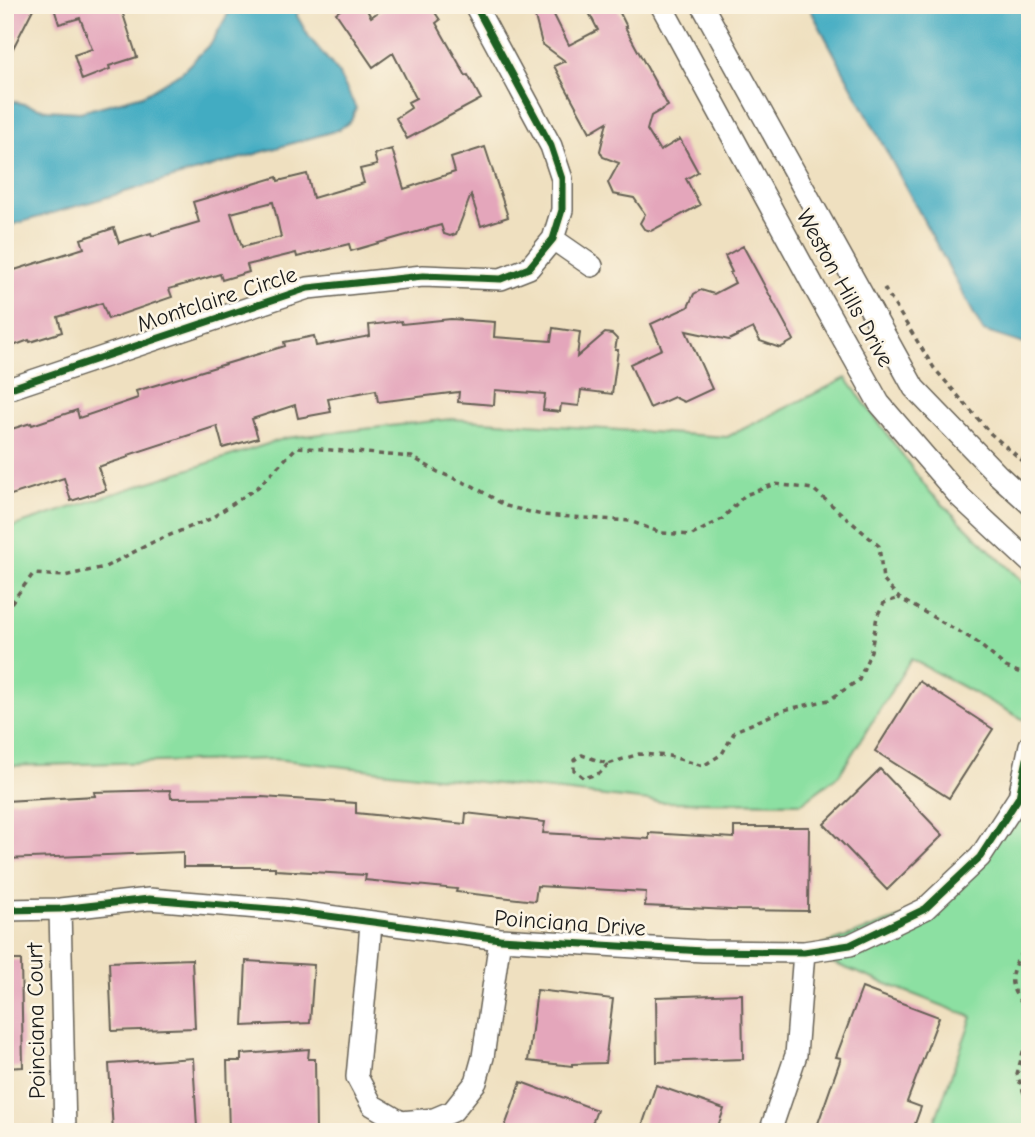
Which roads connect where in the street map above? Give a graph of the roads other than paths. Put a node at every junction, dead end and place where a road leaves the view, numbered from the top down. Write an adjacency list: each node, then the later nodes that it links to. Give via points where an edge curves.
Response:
1 (475, 5): 4 (street, Montclaire Circle, via 555,157 562,179 562,210)
2 (661, 5): 8 (street, Weston Hills Drive, via 879,403 960,497)
3 (702, 5): 7 (street, Weston Hills Drive, via 914,388)
4 (554, 239): 5 (street); 6 (street, Montclaire Circle, via 529,268 501,279 423,276 308,289)
5 (592, 266)
6 (5, 390)
7 (1030, 504)
8 (1030, 562)
9 (1030, 745): 14 (street, Poinciana Drive, via 1019,797 981,857 925,909 850,945)
10 (60, 909): 11 (street, Poinciana Drive); 12 (street, Poinciana Drive, via 149,900); 15 (street, Poinciana Court)
11 (5, 910)
12 (371, 922): 13 (street, Poinciana Drive); 13 (street, via 357,1077 372,1105 401,1122 434,1119 453,1111 476,1082)
13 (500, 939): 14 (street, Poinciana Drive)
14 (804, 952): 16 (street, via 796,1055)
15 (65, 1132)
16 (770, 1132)

